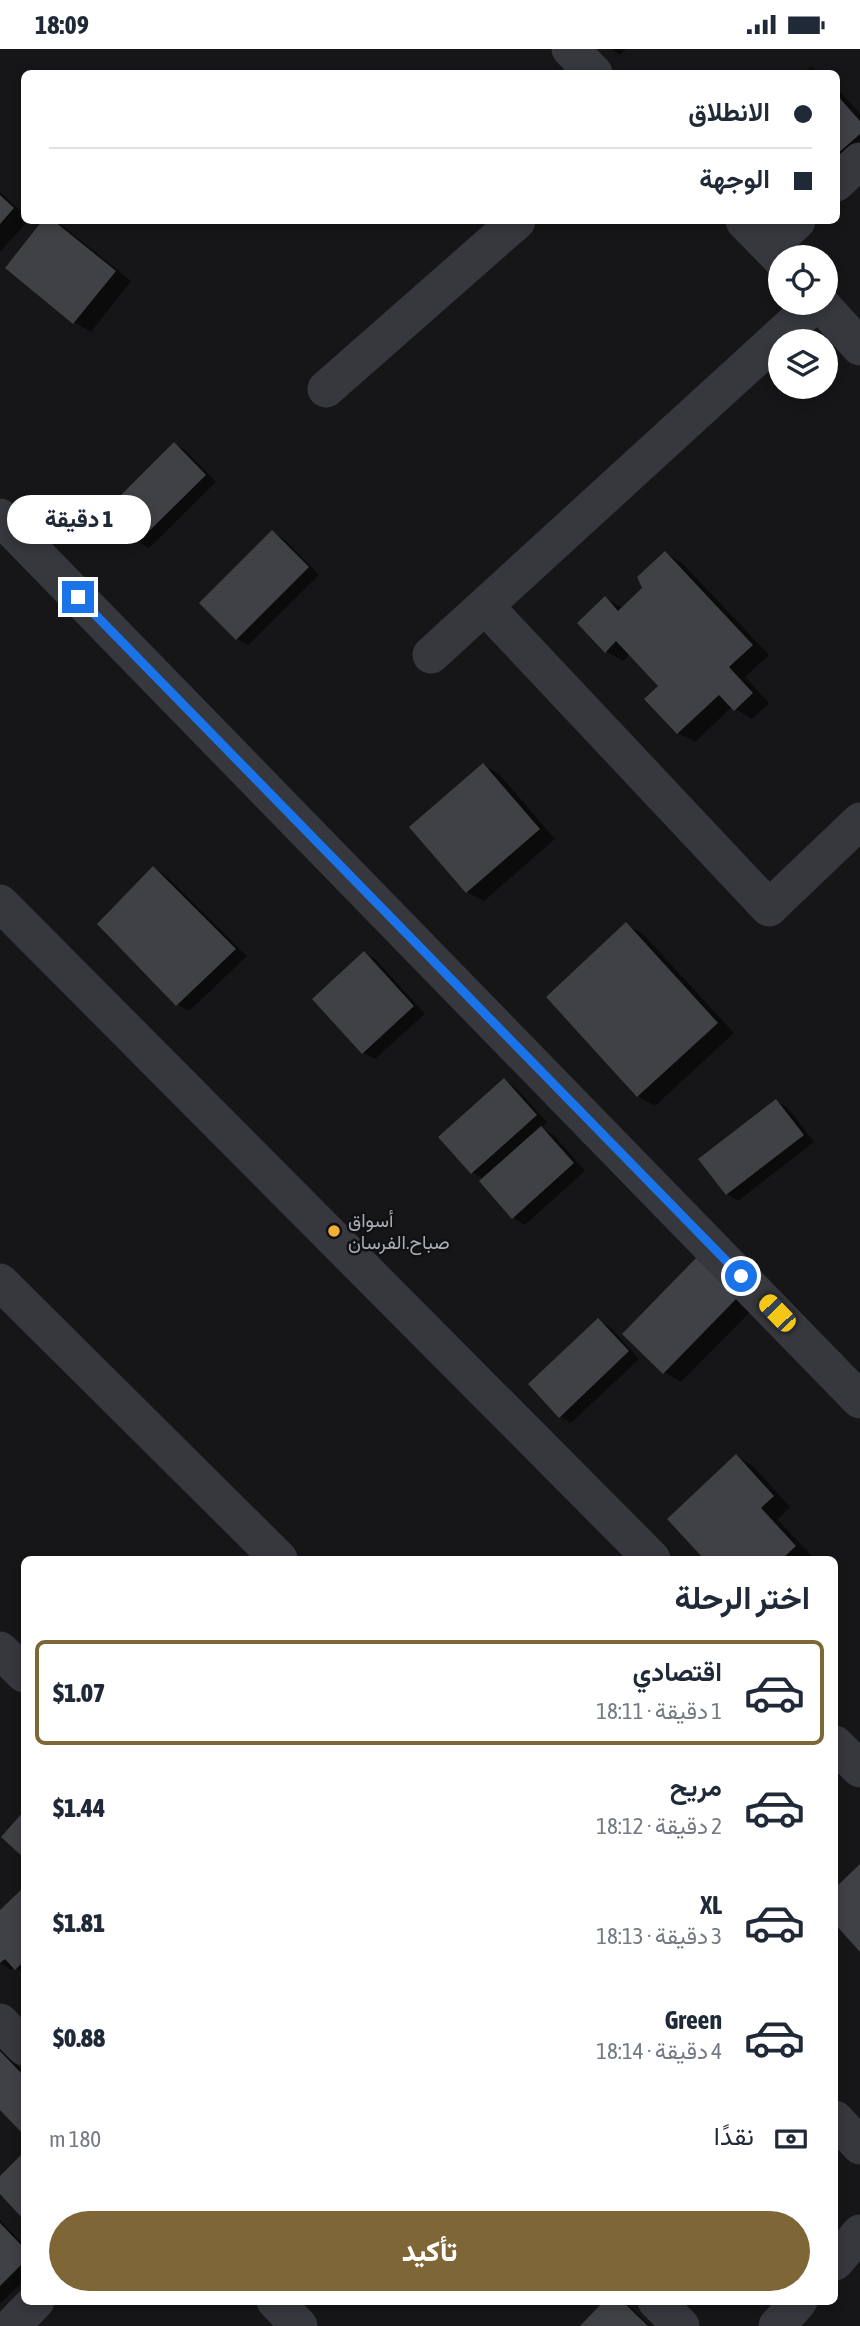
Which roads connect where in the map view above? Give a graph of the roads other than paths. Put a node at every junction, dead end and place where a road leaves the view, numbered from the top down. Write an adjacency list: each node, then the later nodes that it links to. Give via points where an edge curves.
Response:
1 (570, 49): 2 (street)
2 (591, 70)
3 (860, 161): 4 (street)
4 (840, 179)
5 (514, 224): 13 (street)
6 (747, 224): 8 (street)
7 (795, 224): 9 (street)
8 (768, 245)
9 (780, 245)
10 (805, 315): 15 (street)
11 (829, 315): 12 (street)
12 (860, 347)
13 (326, 389)
14 (0, 517): 20 (street)
15 (485, 606): 16 (street); 17 (street, via 769,908)
16 (431, 655)
17 (860, 821)
18 (0, 903): 22 (street)
19 (0, 1282): 21 (street)
20 (860, 1400)
21 (276, 1556)
22 (649, 1556)
23 (0, 1650): 24 (street)
24 (21, 1671)
25 (838, 1747): 26 (street)
26 (860, 1769)
27 (0, 2022): 28 (street)
28 (21, 2044)
29 (838, 2122): 30 (street)
30 (860, 2146)
31 (860, 2233): 32 (street)
32 (838, 2259)
33 (32, 2305): 37 (street)
34 (279, 2305): 38 (street)
35 (660, 2305): 39 (street)
36 (795, 2305): 40 (street)
37 (12, 2326)
38 (299, 2326)
39 (681, 2326)
40 (777, 2326)

